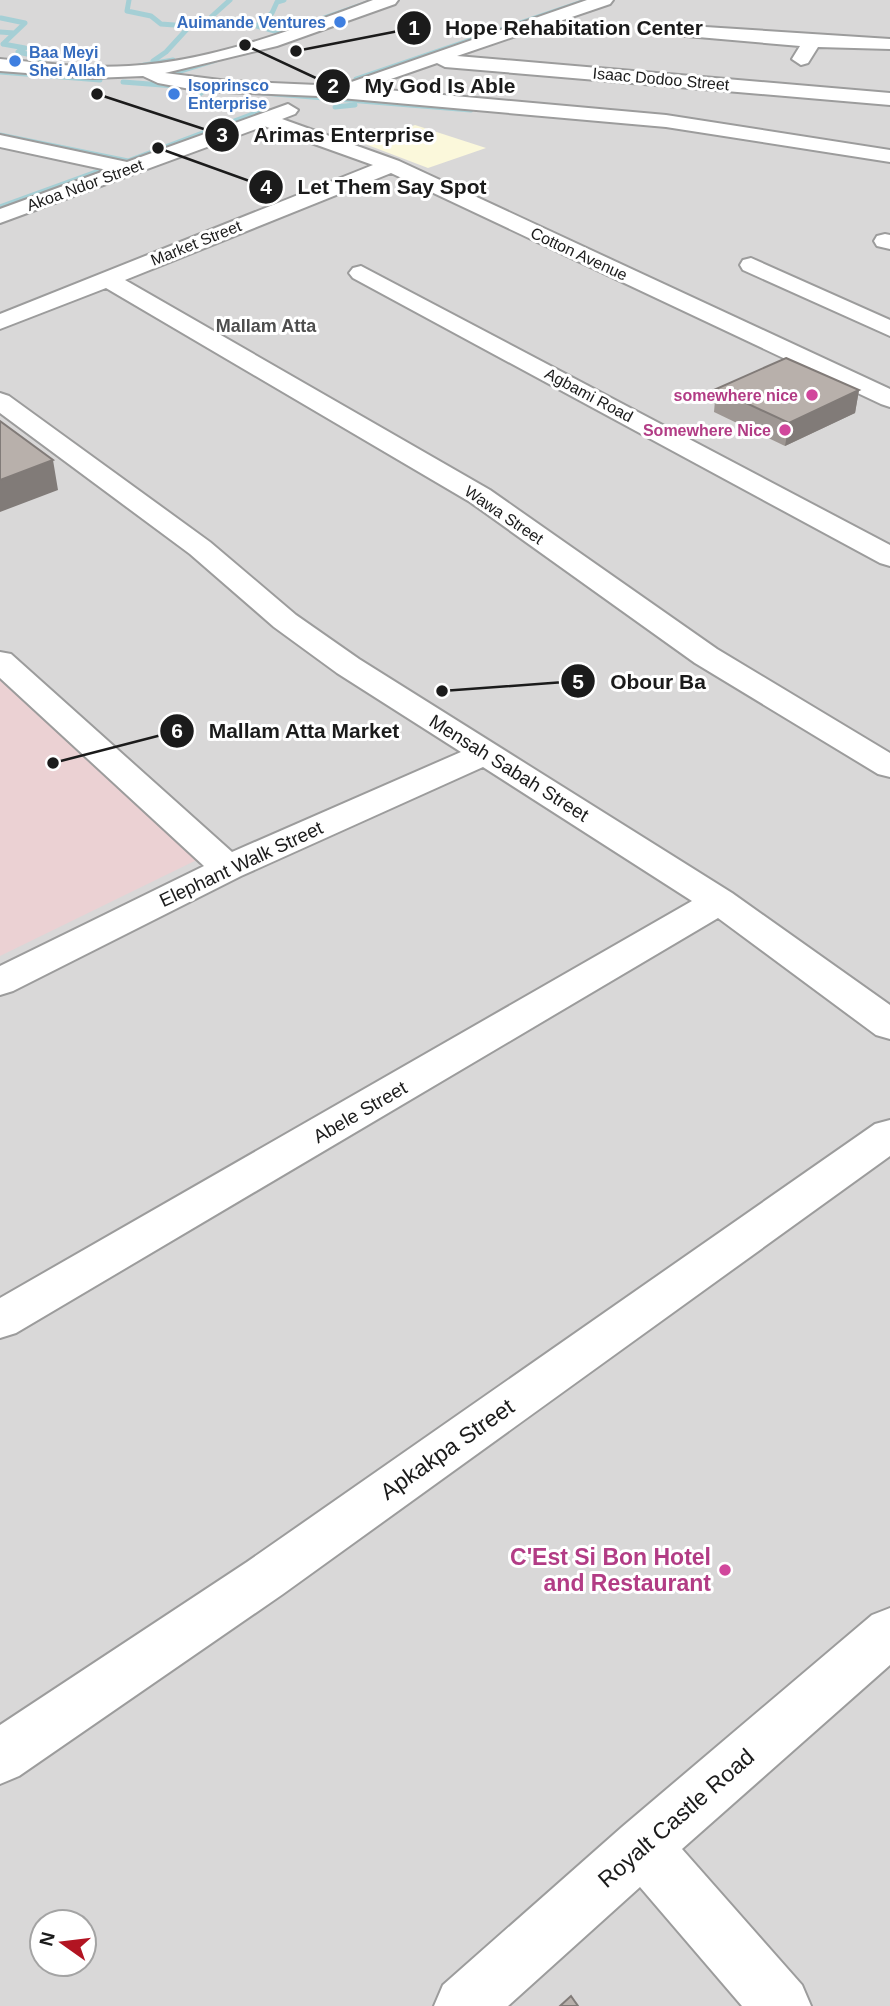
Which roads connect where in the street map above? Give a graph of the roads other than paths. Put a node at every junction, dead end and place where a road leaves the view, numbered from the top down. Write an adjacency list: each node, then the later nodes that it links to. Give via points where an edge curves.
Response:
1 (389, 0): 11 (street, via 253,47)
2 (557, 0): 4 (street)
3 (604, 0): 4 (street, Akoa Ndor Street)
4 (583, 7): 9 (street, Akoa Ndor Street)
5 (658, 29): 6 (street)
6 (812, 41): 7 (street); 8 (street)
7 (890, 44)
8 (802, 59)
9 (432, 60): 14 (street, Akoa Ndor Street); 16 (street, Isaac Dodoo Street)
10 (0, 65): 12 (street)
11 (147, 71): 12 (street); 14 (street, via 163,79 191,83)
12 (124, 72): 13 (street)
13 (108, 88)
14 (336, 92): 17 (street, Akoa Ndor Street); 20 (street, via 666,121)
15 (215, 97): 17 (street)
16 (890, 99)
17 (296, 107): 18 (street, Akoa Ndor Street)
18 (264, 119): 21 (street, Cotton Avenue); 22 (street, Akoa Ndor Street)
19 (0, 141): 22 (street)
20 (890, 156)
21 (392, 165): 26 (street, Market Street); 29 (street, Cotton Avenue)
22 (130, 169): 23 (street, Akoa Ndor Street)
23 (0, 216)
24 (751, 265): 28 (street)
25 (361, 273): 31 (street, Agbami Road)
26 (107, 279): 27 (street, Market Street); 34 (street, Wawa Street, via 480,496 706,656)
27 (0, 322)
28 (890, 329)
29 (890, 399)
30 (0, 401): 33 (street, Mensah Sabah Street, via 201,548 285,621)
31 (890, 557)
32 (0, 661): 35 (street)
33 (486, 753): 35 (street, Elephant Walk Street); 36 (street, Mensah Sabah Street)
34 (890, 768)
35 (228, 868): 37 (street, Elephant Walk Street)
36 (719, 901): 38 (street, Mensah Sabah Street); 40 (street, Abele Street)
37 (0, 982)
38 (890, 1025)
39 (890, 1135): 42 (street, Apkakpa Street, via 265,1578)
40 (0, 1320)
41 (890, 1632): 43 (street, Royalt Castle Road)
42 (0, 1757)
43 (642, 1847): 44 (street, Royalt Castle Road); 45 (street)
44 (464, 2006)
45 (781, 2006)

